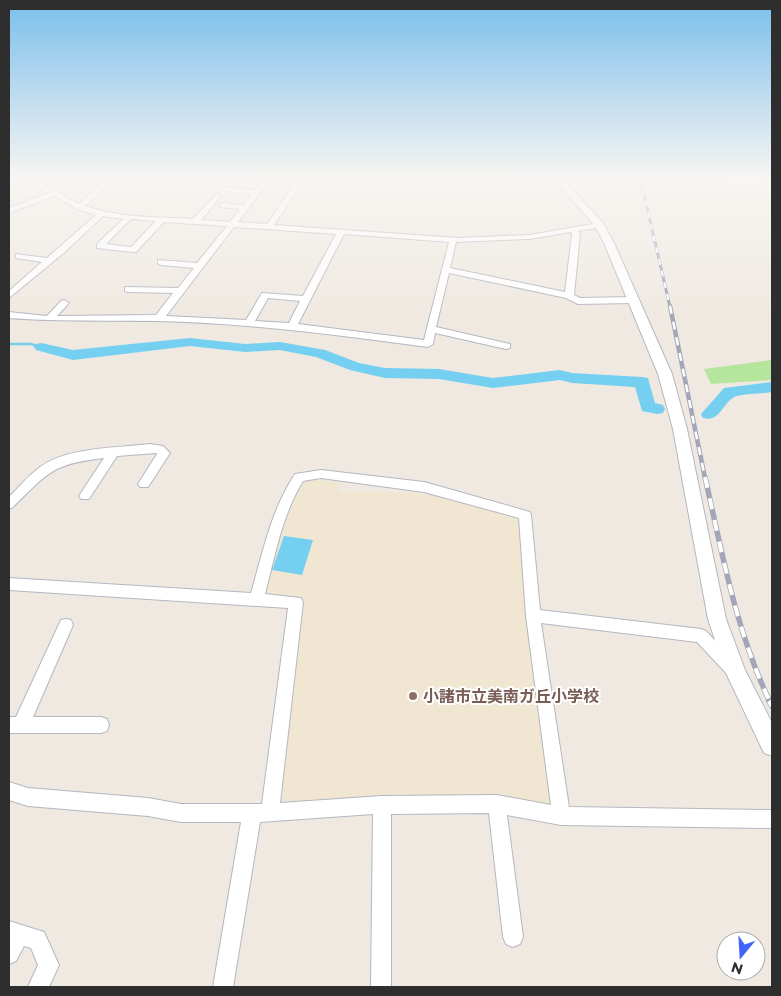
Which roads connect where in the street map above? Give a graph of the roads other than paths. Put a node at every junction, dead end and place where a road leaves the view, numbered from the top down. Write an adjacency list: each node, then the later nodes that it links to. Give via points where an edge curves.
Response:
1 (91, 223): 13 (street)
2 (123, 223): 3 (street, via 100,246 133,250)
3 (158, 223)
4 (214, 223): 6 (street)
5 (271, 223): 8 (street)
6 (233, 225): 8 (street); 15 (street)
7 (599, 225): 9 (street); 22 (street)
8 (269, 227): 10 (street)
9 (573, 230): 11 (street, via 510,239); 20 (street, via 576,234)
10 (340, 232): 11 (street); 21 (street)
11 (453, 240): 16 (street)
12 (19, 256): 13 (street)
13 (49, 261): 19 (street)
14 (161, 262): 15 (street)
15 (200, 266): 18 (street)
16 (446, 270): 20 (street); 29 (street)
17 (128, 289): 18 (street)
18 (179, 291): 26 (street)
19 (9, 295)
20 (568, 296): 22 (street, via 578,301)
21 (306, 299): 27 (street, via 265,295); 28 (street)
22 (633, 300): 39 (street, via 665,374 680,429 717,619)
23 (64, 303): 25 (street)
24 (9, 316): 25 (street)
25 (48, 318): 26 (street)
26 (157, 318): 27 (street)
27 (249, 324): 28 (street)
28 (292, 326): 29 (street, via 428,344)
29 (431, 329): 30 (street)
30 (506, 346)
31 (113, 453): 32 (street, via 150,448 164,453); 33 (street); 34 (street, via 74,457 51,466)
32 (144, 484)
33 (85, 496)
34 (9, 504)
35 (9, 584): 36 (street)
36 (256, 599): 37 (street, via 292,486 299,478 321,474 424,488 525,515); 46 (street, via 296,602)
37 (533, 616): 39 (street, via 701,636); 47 (street)
38 (66, 625): 40 (street)
39 (736, 673): 42 (street)
40 (15, 725): 41 (street)
41 (101, 725)
42 (772, 745)
43 (10, 793): 46 (street, via 181,813)
44 (497, 804): 45 (street); 47 (street); 50 (street)
45 (382, 805): 46 (street); 54 (street)
46 (261, 812): 53 (street)
47 (561, 816): 48 (street)
48 (772, 819)
49 (14, 933): 51 (street); 52 (street, via 37,939 48,965)
50 (513, 937)
51 (9, 954)
52 (38, 987)
53 (223, 987)
54 (381, 987)

